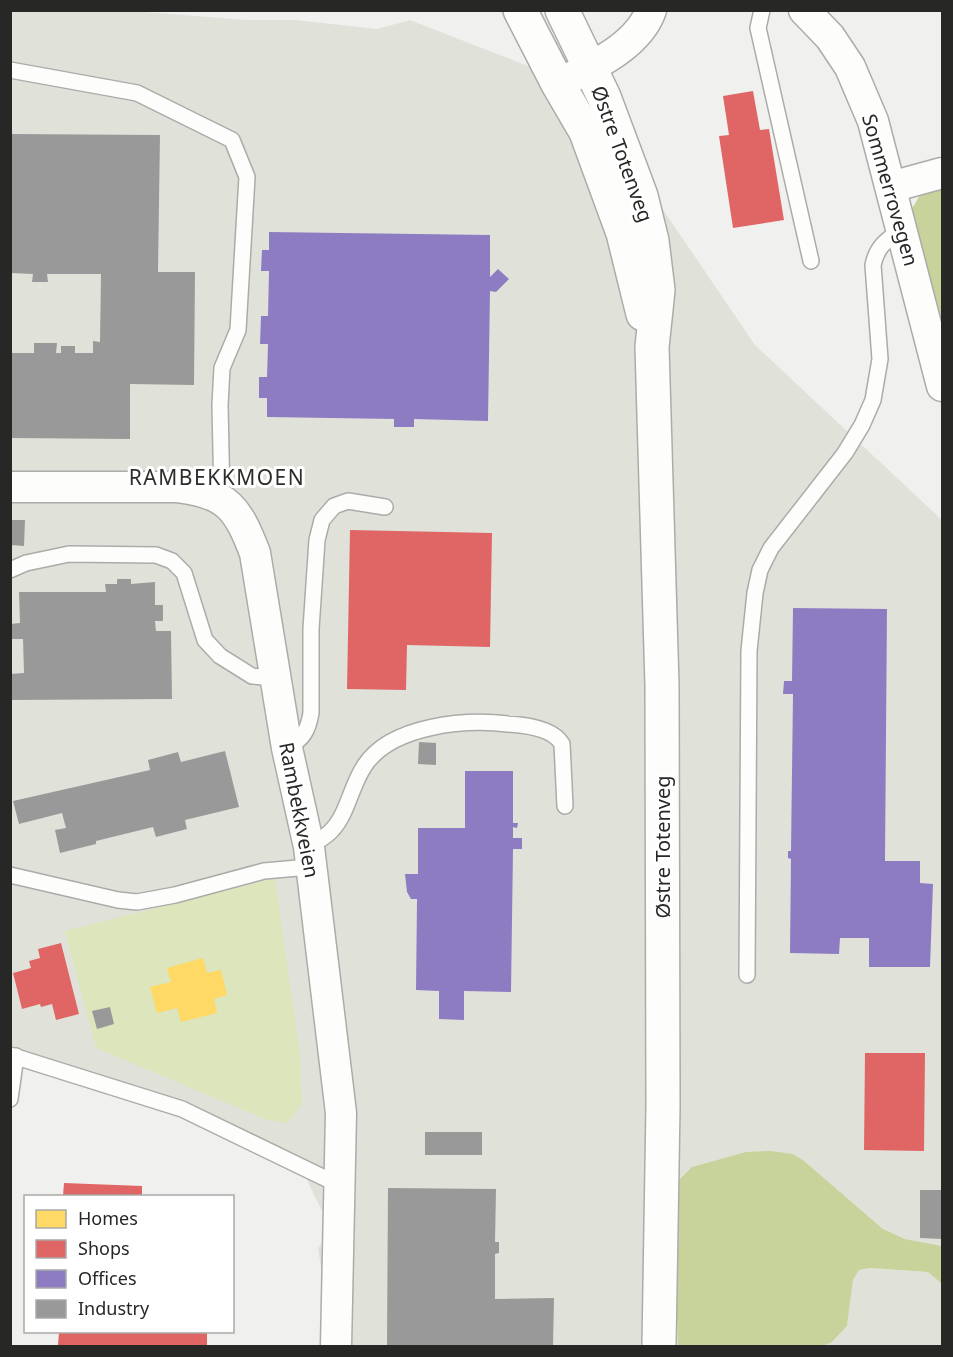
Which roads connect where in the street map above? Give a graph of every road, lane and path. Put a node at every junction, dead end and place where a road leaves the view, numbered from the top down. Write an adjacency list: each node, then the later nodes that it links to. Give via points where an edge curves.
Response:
1 (520, 10): 8 (main road)
2 (562, 10): 6 (main road)
3 (651, 10): 6 (street, Østre Totenveg, via 633,39)
4 (762, 10): 12 (lane, via 758,28)
5 (804, 10): 10 (street, Sommerrovegen, via 830,37 850,67 873,121)
6 (590, 68): 8 (street, Østre Totenveg); 13 (main road, Østre Totenveg, via 638,188 652,241 658,290)
7 (10, 70): 16 (lane, via 137,93 232,140 247,177 238,330 222,368)
8 (552, 73): 13 (main road, Østre Totenveg, via 586,132 604,179 623,232)
9 (942, 173): 10 (street)
10 (891, 187): 11 (street, Sommerrovegen)
11 (902, 229): 14 (street, Sommerrovegen); 24 (lane, via 881,244 873,265 880,359 873,400 845,453 771,548 755,593 750,651)
12 (812, 261)
13 (652, 347): 29 (main road, Østre Totenveg, via 662,685)
14 (941, 377)
15 (10, 487): 16 (street, Rambekkveien, via 178,487 199,489)
16 (222, 499): 19 (street, Rambekkveien, via 236,512 255,553)
17 (385, 507): 20 (lane, via 348,501 334,506 322,520 311,629 311,713 306,735)
18 (10, 570): 19 (lane, via 69,554 156,555 172,561 184,573 205,640 220,656 252,676)
19 (276, 678): 20 (street, Rambekkveien)
20 (287, 748): 22 (street, Rambekkveien)
21 (565, 806): 22 (lane, via 562,744 558,737 516,724 434,726 388,744 364,765 332,830)
22 (311, 858): 23 (lane, via 298,868 270,869 137,902); 27 (street, Rambekkveien, via 341,1113)
23 (10, 875)
24 (747, 975)
25 (13, 1055): 26 (lane); 27 (lane, via 182,1109)
26 (10, 1099)
27 (339, 1185): 28 (street, Rambekkveien)
28 (336, 1347)
29 (659, 1347)

